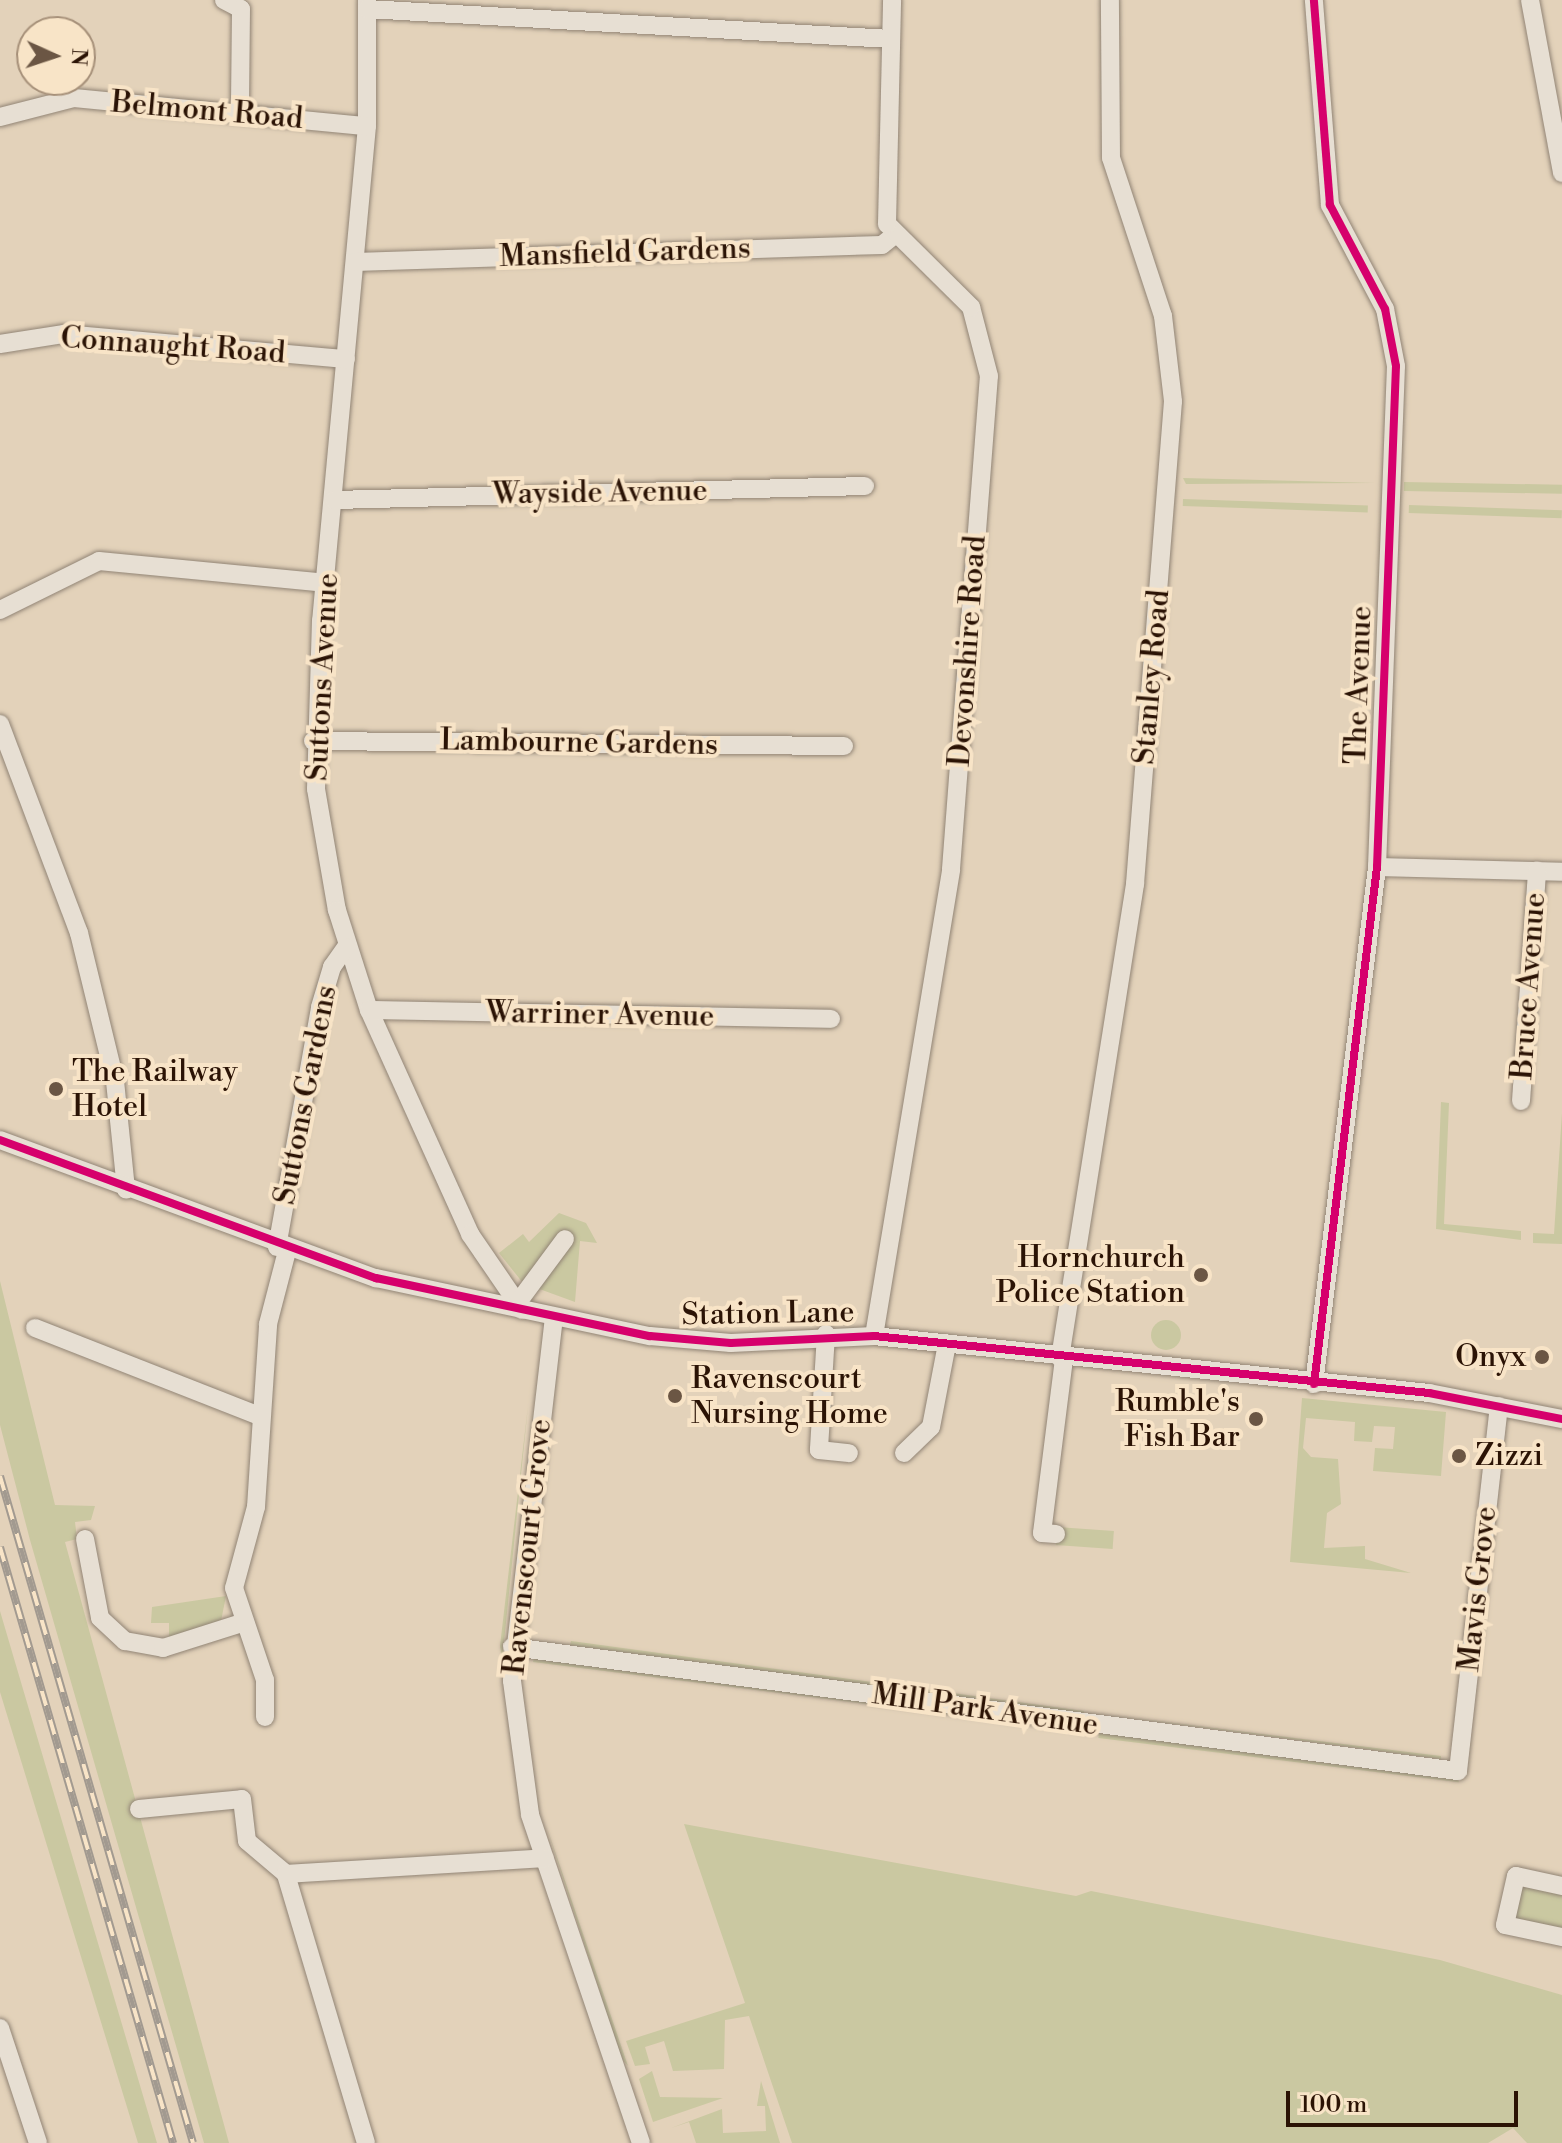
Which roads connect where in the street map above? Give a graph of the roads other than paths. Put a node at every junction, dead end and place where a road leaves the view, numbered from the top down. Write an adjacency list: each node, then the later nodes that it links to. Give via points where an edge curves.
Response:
1 (224, 0): 8 (street, via 241,9)
2 (892, 0): 7 (street)
3 (1110, 0): 40 (street, Stanley Road, via 1111,158 1163,316 1173,401 1135,884)
4 (1314, 0): 23 (street, The Avenue, via 1330,205 1396,344)
5 (1530, 0): 11 (street)
6 (367, 4): 7 (street); 10 (street, Suttons Avenue)
7 (890, 39): 12 (street, via 884,210)
8 (240, 113): 9 (street, Belmont Road, via 74,98); 10 (street, Belmont Road)
9 (0, 117)
10 (367, 126): 13 (street, Suttons Avenue)
11 (1562, 173)
12 (893, 236): 13 (street, Mansfield Gardens, via 882,245); 38 (street, Devonshire Road, via 971,307 989,376 951,869)
13 (355, 262): 15 (street, Suttons Avenue)
14 (0, 344): 15 (street, Connaught Road, via 64,334)
15 (346, 359): 17 (street, Suttons Avenue)
16 (865, 486): 17 (street, Wayside Avenue)
17 (334, 500): 18 (street, Suttons Avenue)
18 (327, 583): 19 (street, via 99,561); 21 (street, Suttons Avenue)
19 (0, 610)
20 (0, 724): 31 (street, via 79,933 115,1081)
21 (313, 741): 22 (street, Lambourne Gardens); 26 (street, Suttons Avenue, via 323,852)
22 (844, 746)
23 (1377, 867): 24 (street); 41 (street, The Avenue)
24 (1537, 871): 25 (street); 29 (street, Bruce Avenue)
25 (1562, 872)
26 (346, 947): 27 (street, Suttons Avenue); 33 (street, Suttons Gardens, via 320,1007)
27 (369, 1010): 28 (street, Warriner Avenue); 34 (street, Suttons Avenue, via 470,1234)
28 (831, 1019)
29 (1521, 1101)
30 (0, 1140): 31 (street, Station Lane)
31 (126, 1189): 33 (street, Station Lane)
32 (565, 1239): 34 (street)
33 (282, 1249): 34 (street, Station Lane); 43 (street, Suttons Gardens, via 268,1324)
34 (520, 1306): 35 (street, Station Lane)
35 (554, 1317): 37 (street, Station Lane, via 687,1343); 50 (street, Ravenscourt Grove)
36 (35, 1328): 43 (street)
37 (826, 1334): 38 (street, Station Lane); 45 (street, via 819,1450)
38 (874, 1336): 39 (street, Station Lane)
39 (947, 1344): 40 (street, Station Lane); 46 (street, via 931,1427)
40 (1062, 1359): 41 (street, Station Lane); 47 (street, Stanley Road, via 1042,1533)
41 (1314, 1384): 42 (street, Station Lane)
42 (1499, 1406): 44 (street, Station Lane); 52 (street, Mavis Grove)
43 (260, 1416): 49 (street, Suttons Gardens, via 256,1507 235,1568)
44 (1562, 1419)
45 (849, 1453)
46 (904, 1453)
47 (1056, 1534)
48 (85, 1539): 49 (street, via 100,1618 125,1641 163,1648)
49 (242, 1623): 51 (street, Suttons Gardens, via 265,1680)
50 (512, 1647): 52 (street, Mill Park Avenue); 54 (street, Ravenscourt Grove, via 530,1815)
51 (265, 1717)
52 (1458, 1771)
53 (139, 1809): 55 (street, via 242,1799 247,1841)
54 (545, 1858): 55 (street); 61 (street, Ravenscourt Grove)
55 (286, 1874): 60 (street)
56 (1562, 1886): 57 (street, via 1516,1876 1505,1925)
57 (1562, 1937)
58 (0, 2028): 59 (street)
59 (38, 2143)
60 (366, 2143)
61 (641, 2143)

